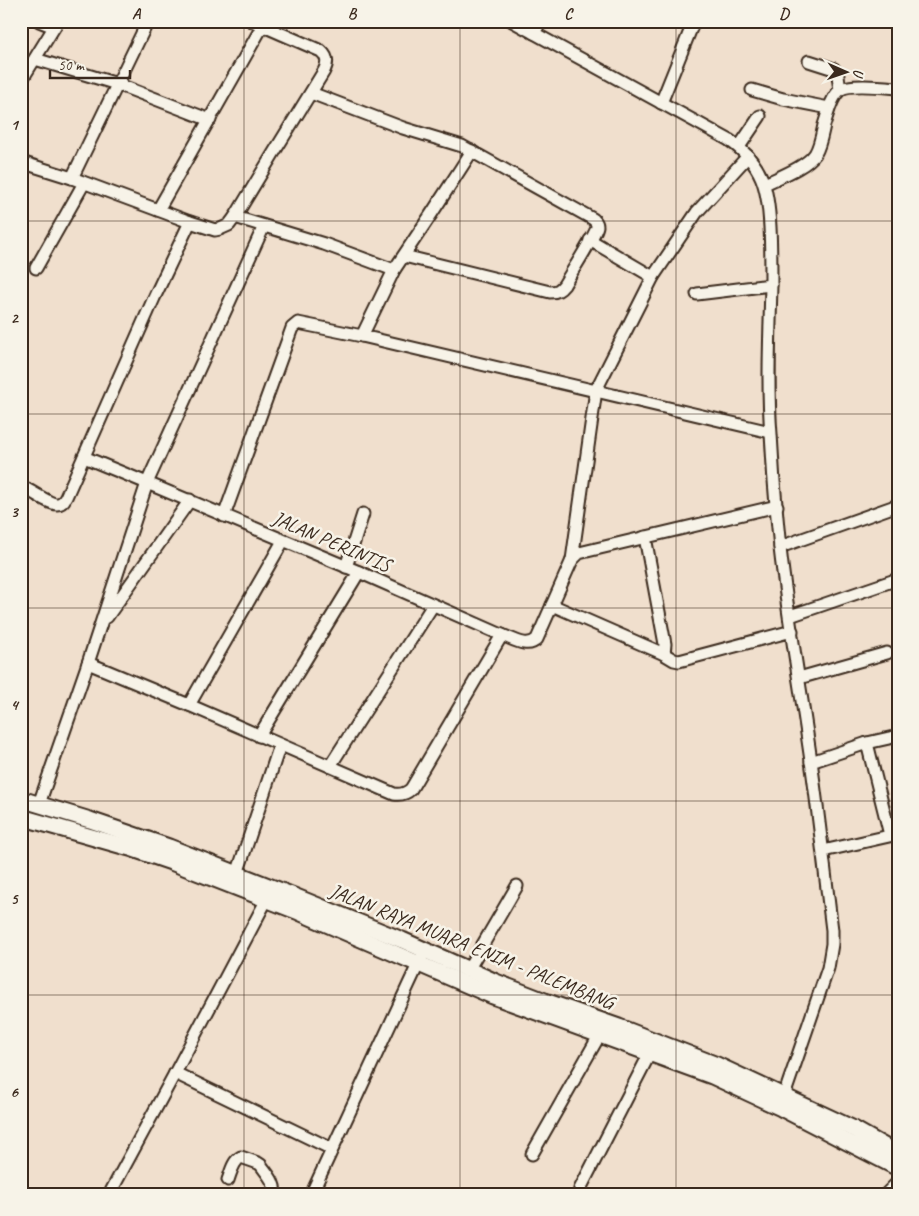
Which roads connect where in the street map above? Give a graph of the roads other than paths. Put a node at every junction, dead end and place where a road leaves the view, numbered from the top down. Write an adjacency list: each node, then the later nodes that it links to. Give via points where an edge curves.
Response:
1 (38, 21): 7 (street)
2 (148, 21): 12 (street)
3 (512, 21): 8 (street)
4 (542, 21): 8 (street)
5 (694, 21): 17 (street)
6 (258, 23): 16 (street, via 325,54 326,67); 20 (street)
7 (56, 24): 9 (street)
8 (534, 34): 17 (street)
9 (35, 59): 11 (street); 12 (street)
10 (809, 61): 15 (street, via 834,69)
11 (21, 81)
12 (117, 84): 20 (street); 25 (street)
13 (898, 88): 15 (street, via 852,86)
14 (752, 90): 18 (street)
15 (840, 90): 18 (street)
16 (310, 93): 22 (street); 29 (street)
17 (662, 103): 21 (street)
18 (829, 108): 27 (street, via 814,155 802,166)
19 (760, 116): 21 (street)
20 (210, 120): 28 (street)
21 (739, 147): 23 (street)
22 (472, 150): 32 (street, via 593,219 597,227); 33 (street)
23 (748, 156): 27 (street); 36 (street, JALAN PERINTIS, via 697,212)
24 (21, 162): 25 (street)
25 (72, 178): 26 (street)
26 (84, 183): 28 (street); 34 (street)
27 (765, 184): 37 (street, via 769,206)
28 (158, 210): 30 (street)
29 (235, 217): 30 (street, via 224,228 215,230); 31 (street)
30 (190, 222): 42 (street)
31 (264, 226): 35 (street); 43 (street)
32 (590, 240): 33 (street, via 562,288 553,292); 36 (street)
33 (404, 256): 35 (street)
34 (36, 268)
35 (394, 270): 39 (street)
36 (653, 277): 40 (street, JALAN PERINTIS)
37 (771, 284): 38 (street); 41 (street)
38 (697, 294)
39 (362, 336): 40 (street); 49 (street, via 298,323 292,328)
40 (596, 390): 41 (street); 53 (street, JALAN PERINTIS)
41 (770, 432): 47 (street)
42 (84, 457): 43 (street, JALAN PERINTIS); 44 (street, via 66,498 58,505)
43 (147, 483): 45 (street, JALAN PERINTIS); 60 (street)
44 (21, 486)
45 (190, 500): 49 (street, JALAN PERINTIS); 60 (street)
46 (898, 505): 52 (street)
47 (777, 506): 50 (street); 52 (street)
48 (364, 514): 54 (street)
49 (224, 516): 51 (street, JALAN PERINTIS)
50 (646, 537): 53 (street, via 584,551); 64 (street, via 665,644)
51 (283, 541): 54 (street, JALAN PERINTIS); 67 (street)
52 (780, 547): 59 (street)
53 (572, 560): 58 (street, JALAN PERINTIS)
54 (346, 567): 55 (street, JALAN PERINTIS)
55 (359, 572): 57 (street, JALAN PERINTIS); 68 (street)
56 (898, 579): 59 (street)
57 (433, 605): 62 (street, JALAN PERINTIS); 73 (street)
58 (552, 605): 62 (street, JALAN PERINTIS, via 535,642 525,644); 64 (street)
59 (790, 616): 61 (street)
60 (99, 628): 65 (street)
61 (792, 631): 64 (street, via 682,661); 66 (street)
62 (502, 635): 73 (street, via 409,791 394,794)
63 (887, 653): 66 (street)
64 (664, 654)
65 (88, 663): 67 (street); 75 (street)
66 (799, 678): 72 (street)
67 (189, 705): 68 (street)
68 (258, 736): 71 (street)
69 (898, 736): 70 (street)
70 (867, 743): 72 (street); 77 (street)
71 (280, 745): 73 (street); 79 (street)
72 (812, 762): 78 (street)
73 (330, 766)
74 (21, 799): 75 (main road, JALAN RAYA MUARA ENIM - PALEMBANG)
75 (39, 804): 79 (main road, JALAN RAYA MUARA ENIM - PALEMBANG, via 169,847)
76 (21, 817): 81 (main road, JALAN RAYA MUARA ENIM - PALEMBANG, via 130,848)
77 (894, 834): 78 (street)
78 (823, 851): 87 (street, via 832,930 831,955)
79 (237, 874): 82 (main road, JALAN RAYA MUARA ENIM - PALEMBANG, via 294,896)
80 (517, 886): 83 (street)
81 (267, 899): 82 (main road, JALAN RAYA MUARA ENIM - PALEMBANG); 86 (street)
82 (421, 957): 83 (main road, JALAN RAYA MUARA ENIM - PALEMBANG); 84 (main road, JALAN RAYA MUARA ENIM - PALEMBANG, via 493,996); 88 (street)
83 (468, 970): 87 (main road, JALAN RAYA MUARA ENIM - PALEMBANG, via 717,1065)
84 (599, 1036): 85 (main road, JALAN RAYA MUARA ENIM - PALEMBANG); 89 (street)
85 (650, 1053): 91 (main road, JALAN RAYA MUARA ENIM - PALEMBANG, via 712,1076); 97 (street)
86 (175, 1073): 88 (street); 94 (street)
87 (784, 1096): 90 (main road, JALAN RAYA MUARA ENIM - PALEMBANG)
88 (332, 1149): 96 (street)
89 (532, 1154)
90 (898, 1154)
91 (898, 1168)
92 (228, 1180): 95 (street, via 234,1164 241,1157 260,1165 274,1185)
93 (898, 1182): 98 (street)
94 (109, 1195)
95 (274, 1195)
96 (311, 1195)
97 (579, 1195)
98 (885, 1195)

